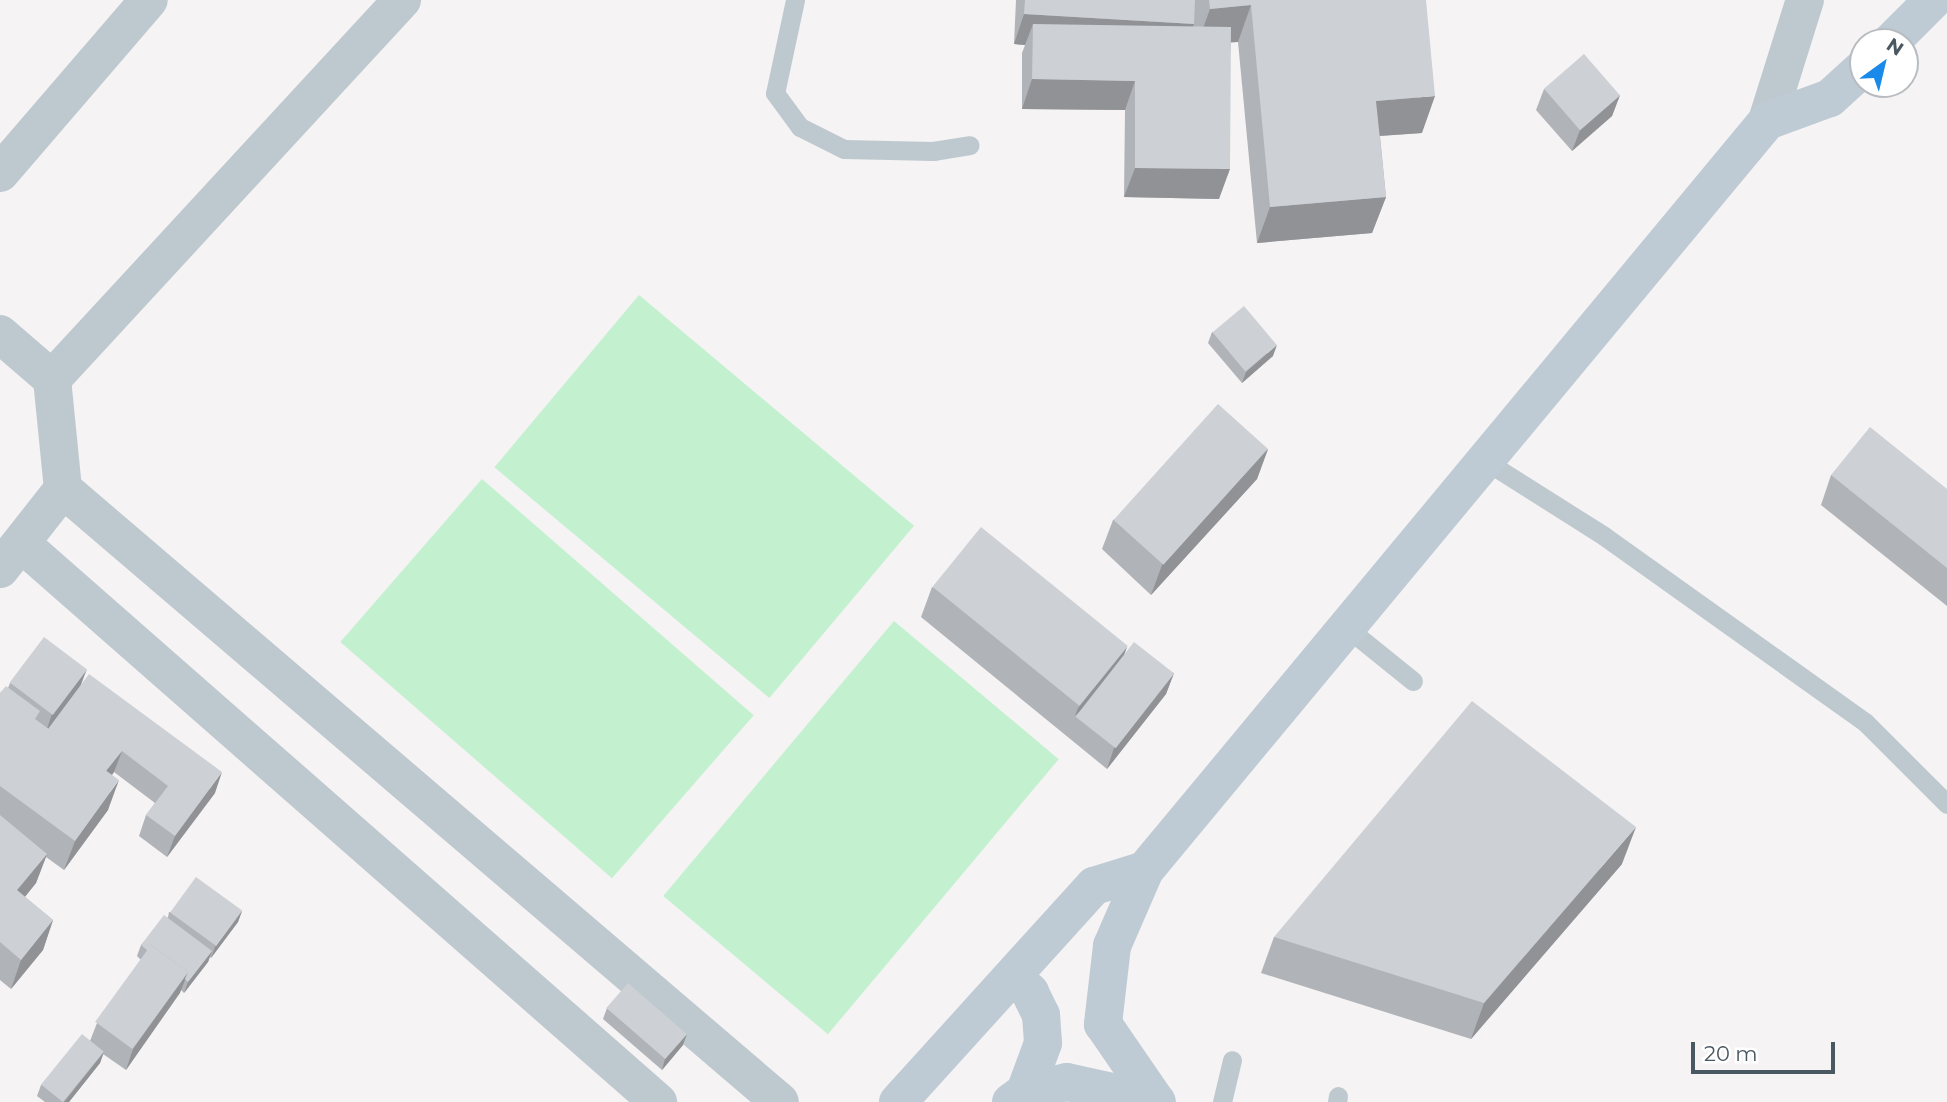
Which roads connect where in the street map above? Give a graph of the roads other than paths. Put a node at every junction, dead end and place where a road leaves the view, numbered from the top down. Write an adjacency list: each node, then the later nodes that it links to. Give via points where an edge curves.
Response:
1 (149, 0): 10 (street)
2 (402, 0): 12 (street)
3 (795, 0): 9 (lane, via 775,93 800,127 844,149 933,151)
4 (1805, 0): 8 (street)
5 (1933, 0): 6 (main road)
6 (1905, 28)
7 (1849, 81): 8 (main road, via 1830,98)
8 (1767, 121): 13 (main road)
9 (970, 145)
10 (0, 173)
11 (0, 334): 12 (street)
12 (52, 379): 14 (street)
13 (1484, 460): 16 (main road); 18 (lane, via 1604,536 1865,722)
14 (63, 489): 15 (street); 24 (street)
15 (12, 557): 23 (street)
16 (1346, 626): 17 (lane); 19 (main road)
17 (1413, 681)
18 (1947, 804)
19 (1145, 870): 20 (main road, via 1094,886); 26 (main road, via 1112,946 1103,1024)
20 (1013, 976): 22 (main road, via 1030,992 1041,1014 1043,1044); 25 (main road)
21 (1232, 1060): 27 (lane)
22 (1018, 1097): 26 (main road, via 1067,1082)
23 (659, 1102)
24 (780, 1102)
25 (898, 1102)
26 (1157, 1102)
27 (1222, 1102)

